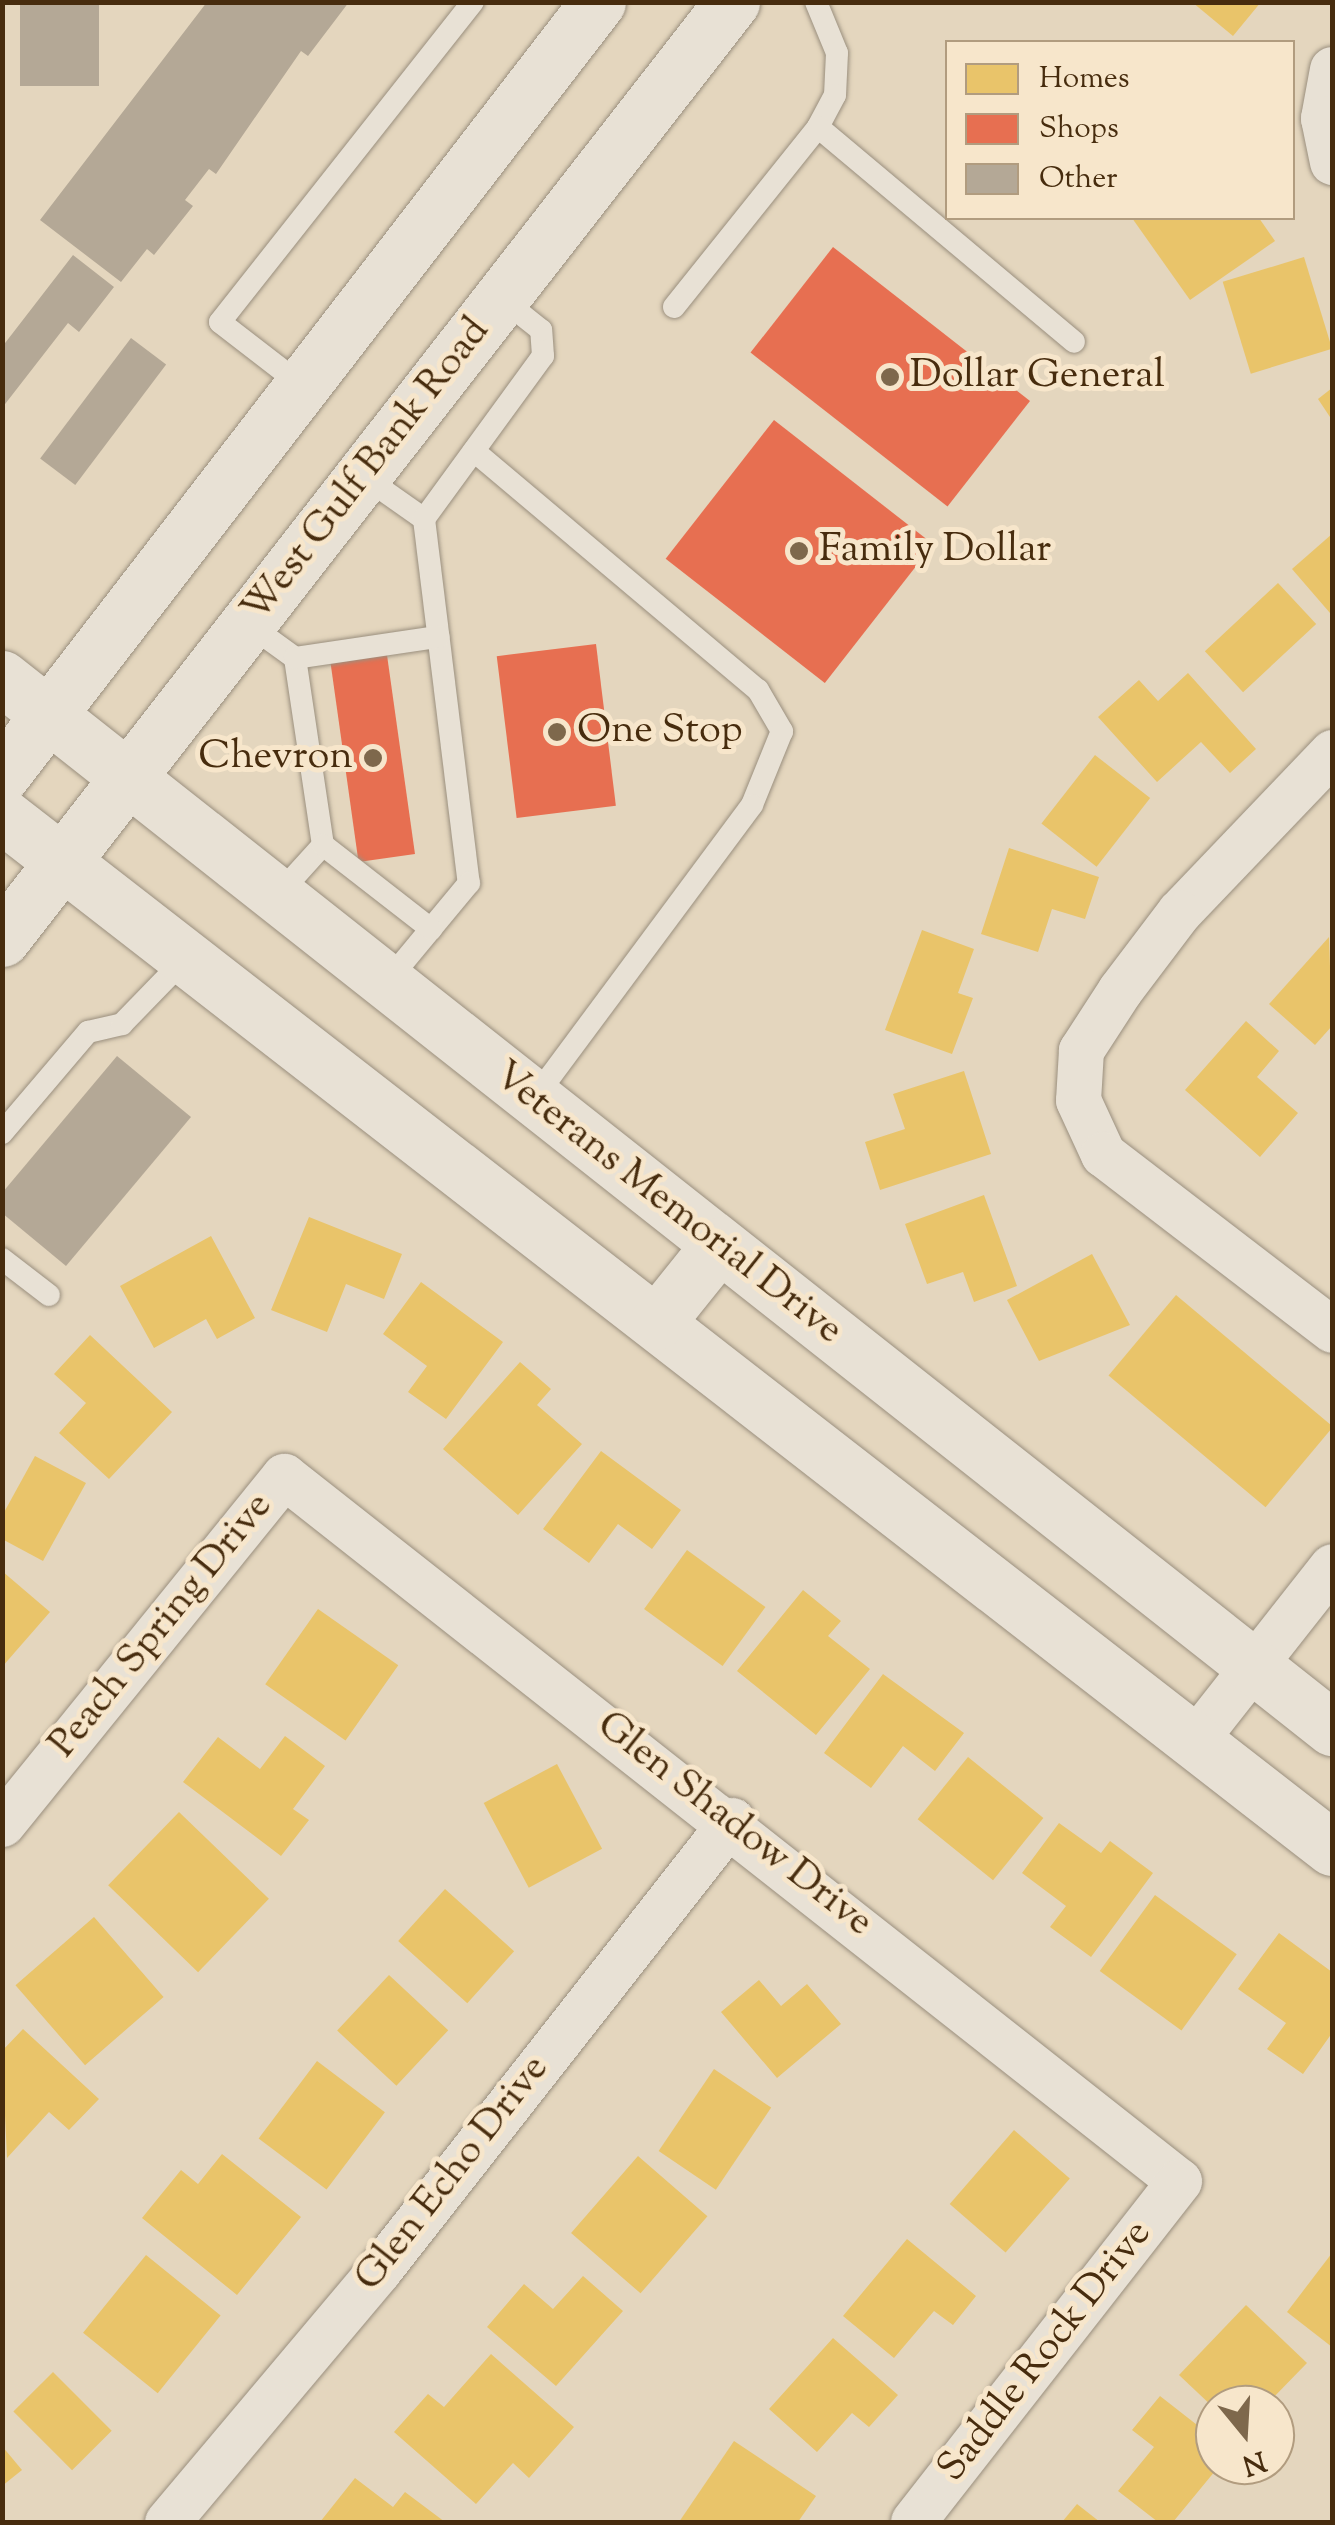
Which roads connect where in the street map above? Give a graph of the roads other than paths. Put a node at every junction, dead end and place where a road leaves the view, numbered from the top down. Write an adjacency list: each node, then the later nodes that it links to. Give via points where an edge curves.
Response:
1 (473, 2): 11 (lane, via 220,322)
2 (598, 2): 11 (main road)
3 (732, 2): 8 (main road, West Gulf Bank Road)
4 (816, 2): 6 (lane, via 837,53 835,95)
5 (1332, 68): 7 (street, via 1323,118)
6 (818, 127): 9 (lane); 10 (lane)
7 (1332, 162)
8 (502, 299): 12 (lane, via 546,343); 13 (main road, West Gulf Bank Road)
9 (674, 307)
10 (1074, 342)
11 (304, 387): 19 (main road)
12 (474, 452): 14 (lane); 31 (lane, via 758,690 782,731 752,805)
13 (363, 476): 14 (lane); 15 (main road, West Gulf Bank Road)
14 (424, 520): 16 (lane)
15 (248, 624): 17 (lane); 22 (main road, West Gulf Bank Road)
16 (438, 638): 17 (lane); 27 (lane, via 469,882)
17 (295, 658): 24 (lane)
18 (2, 678): 19 (main road, Veterans Memorial Drive)
19 (51, 716): 21 (main road); 22 (main road, Veterans Memorial Drive)
20 (1332, 752): 37 (street, via 1180,912 1086,1043 1078,1100 1103,1154)
21 (2, 775)
22 (127, 779): 25 (main road, West Gulf Bank Road); 26 (main road, Veterans Memorial Drive)
23 (2, 815): 25 (main road)
24 (323, 845): 26 (lane); 27 (lane)
25 (64, 861): 28 (main road, West Gulf Bank Road); 29 (main road)
26 (276, 897): 30 (main road, Veterans Memorial Drive)
27 (431, 929): 30 (lane)
28 (2, 940)
29 (187, 957): 32 (lane, via 122,1024 88,1032); 36 (main road)
30 (386, 983): 31 (main road, Veterans Memorial Drive)
31 (534, 1100): 33 (main road, Veterans Memorial Drive)
32 (2, 1133)
33 (719, 1245): 36 (main road); 40 (main road, Veterans Memorial Drive)
34 (2, 1259): 35 (lane)
35 (49, 1295)
36 (657, 1322): 42 (main road)
37 (1332, 1330)
38 (284, 1476): 43 (street, Glen Shadow Drive); 44 (street, Peach Spring Drive)
39 (1332, 1566): 40 (street)
40 (1254, 1666): 41 (main road, Veterans Memorial Drive); 42 (street)
41 (1332, 1728)
42 (1194, 1740): 45 (main road)
43 (732, 1820): 46 (street, Glen Shadow Drive); 47 (street, Glen Echo Drive, via 379,2270)
44 (2, 1824)
45 (1332, 1848)
46 (1179, 2181): 48 (street, Saddle Rock Drive)
47 (167, 2522)
48 (913, 2522)

